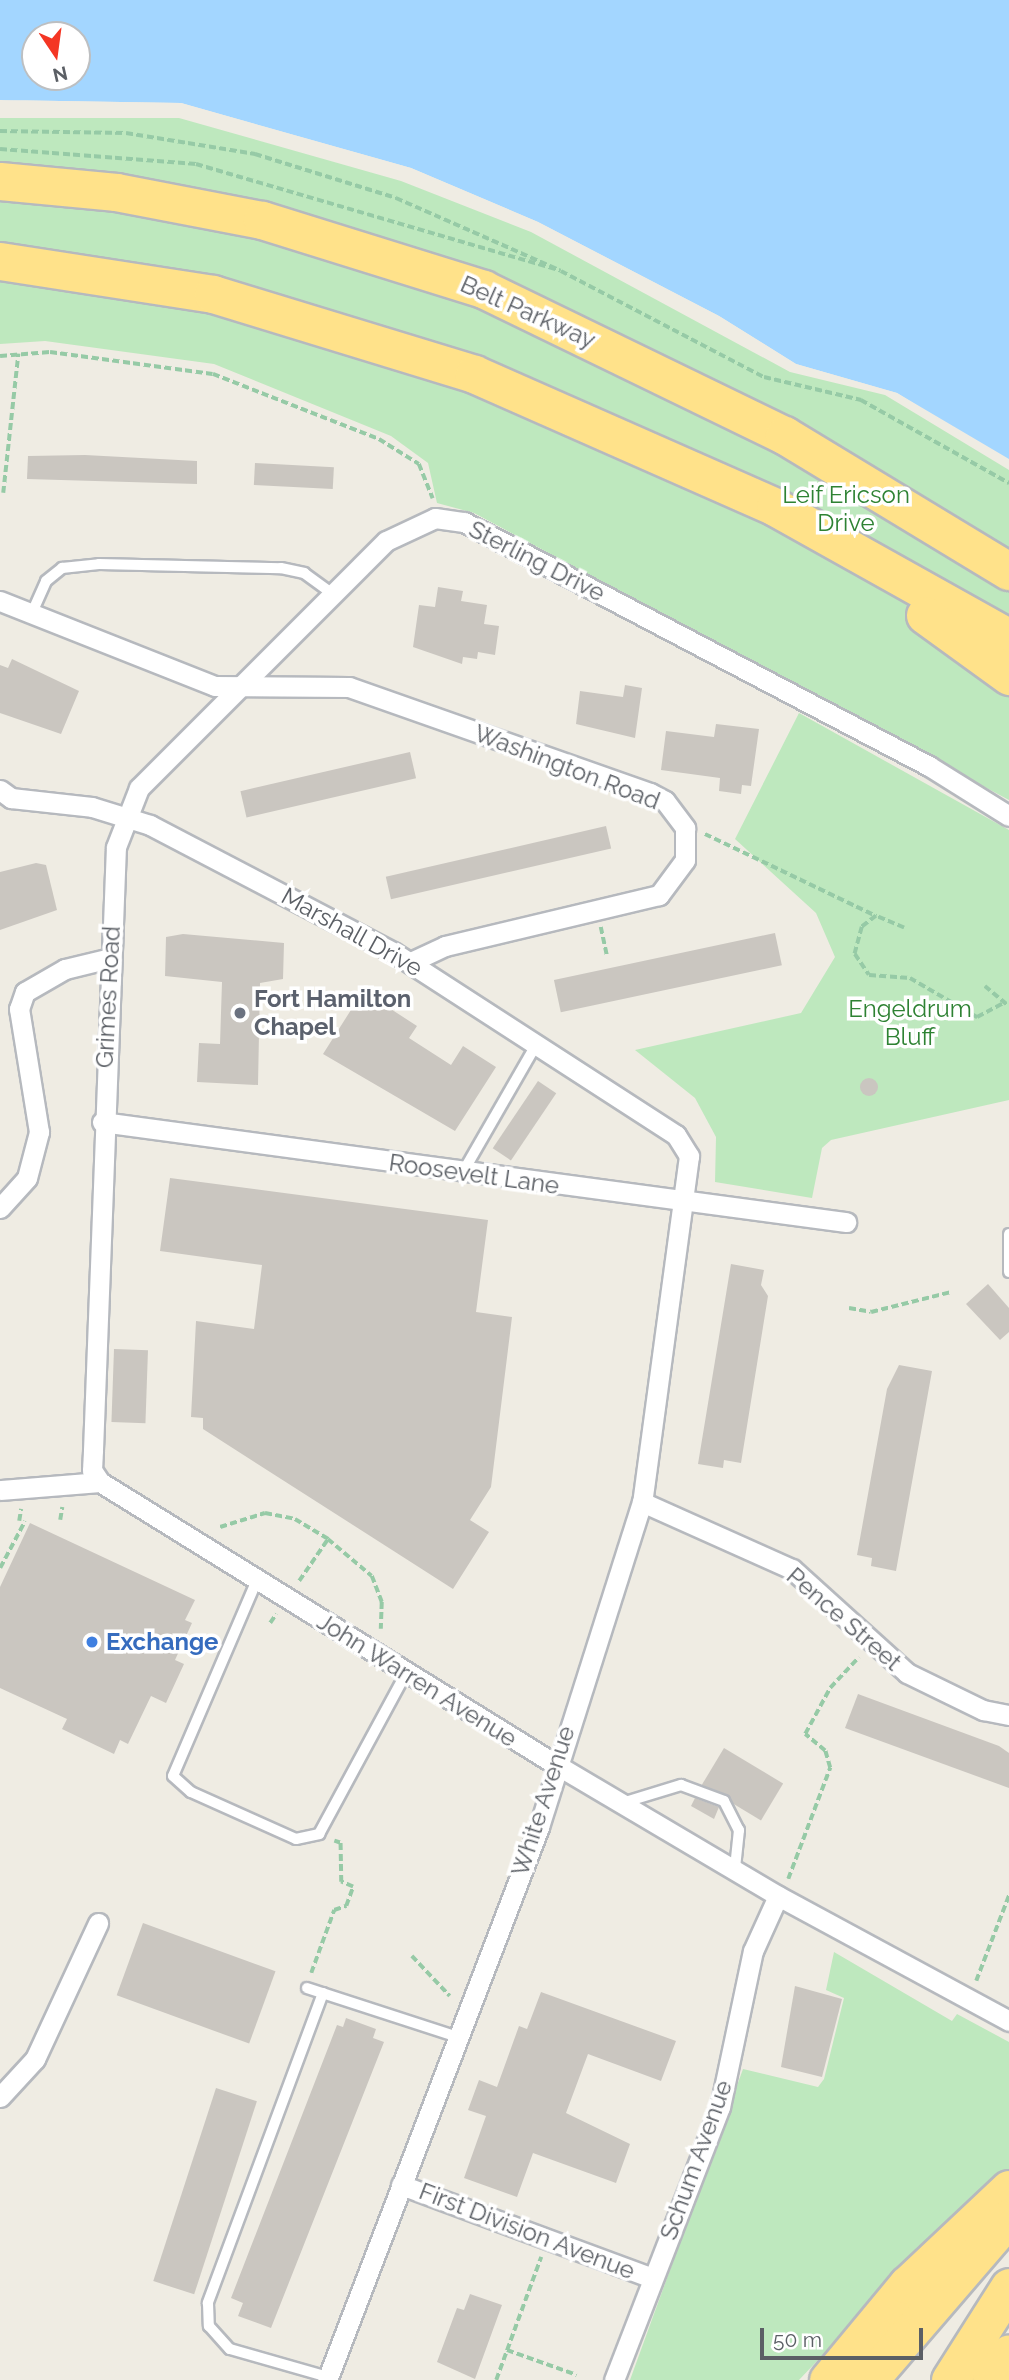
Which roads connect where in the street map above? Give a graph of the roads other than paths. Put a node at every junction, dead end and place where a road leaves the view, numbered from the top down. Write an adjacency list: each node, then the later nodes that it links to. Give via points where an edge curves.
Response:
1 (0, 181): 3 (highway, Belt Parkway, via 116,192 262,220 392,257)
2 (0, 261): 4 (highway, via 106,274 265,308 474,374)
3 (528, 309): 5 (highway, via 665,358 807,428); 6 (highway, Belt Parkway, via 784,435)
4 (575, 415): 10 (highway, via 775,507); 11 (highway, via 795,532)
5 (1009, 542)
6 (1009, 571)
7 (332, 593): 9 (lane, via 304,573 281,568 99,564 62,568 46,581); 12 (street, Grimes Road); 15 (street, Sterling Drive, via 386,541 435,518 476,529 929,766)
8 (0, 601): 9 (street)
9 (30, 617): 12 (street)
10 (1009, 638)
11 (1009, 676)
12 (236, 690): 14 (street, Grimes Road, via 139,788); 17 (street, Washington Road, via 349,687 650,793 678,815 685,860 659,895 444,946)
13 (4, 798): 14 (street, Marshall Drive)
14 (126, 816): 16 (street, Grimes Road, via 116,847); 17 (street, Marshall Drive)
15 (1009, 816)
16 (110, 958): 19 (street, Grimes Road); 22 (street, via 42,978 25,992 19,1009 40,1132 27,1178)
17 (411, 962): 18 (street, Marshall Drive)
18 (536, 1045): 20 (lane); 21 (street, Marshall Drive, via 685,1144 691,1169)
19 (102, 1122): 20 (street, Roosevelt Lane); 26 (street, Grimes Road, via 92,1470)
20 (463, 1173): 21 (street, Roosevelt Lane)
21 (686, 1203): 23 (street, Roosevelt Lane); 28 (street, White Avenue)
22 (0, 1208)
23 (846, 1222)
24 (1009, 1234): 25 (lane)
25 (1009, 1272)
26 (100, 1482): 27 (street); 29 (street, John Warren Avenue)
27 (0, 1490)
28 (642, 1502): 31 (street, Pence Street, via 792,1569 870,1646 941,1692); 32 (street, White Avenue)
29 (257, 1580): 30 (street, John Warren Avenue); 30 (lane, via 173,1776 191,1793 296,1839 319,1834)
30 (405, 1675): 32 (street, John Warren Avenue)
31 (1009, 1715)
32 (555, 1764): 33 (street, John Warren Avenue); 40 (street, White Avenue, via 541,1820)
33 (622, 1803): 34 (street, John Warren Avenue); 34 (lane, via 681,1785 724,1801 739,1830)
34 (735, 1868): 35 (street, John Warren Avenue)
35 (778, 1896): 39 (street, John Warren Avenue); 45 (street, Schum Avenue, via 753,1951 720,2107)
36 (98, 1923): 41 (street, via 35,2059)
37 (307, 1987): 38 (lane)
38 (323, 1993): 40 (lane); 48 (lane, via 208,2303 209,2326 230,2348)
39 (1009, 2021)
40 (456, 2036): 42 (street, White Avenue)
41 (0, 2097)
42 (401, 2185): 45 (street, First Division Avenue); 48 (street, White Avenue)
43 (1009, 2189): 50 (highway, via 907,2285)
44 (1007, 2231): 51 (highway); 52 (highway)
45 (652, 2278): 49 (street, Schum Avenue)
46 (1009, 2287): 53 (highway)
47 (1009, 2353): 54 (highway)
48 (328, 2379)
49 (614, 2380)
50 (828, 2380)
51 (869, 2380)
52 (899, 2380)
53 (950, 2380)
54 (991, 2380)

